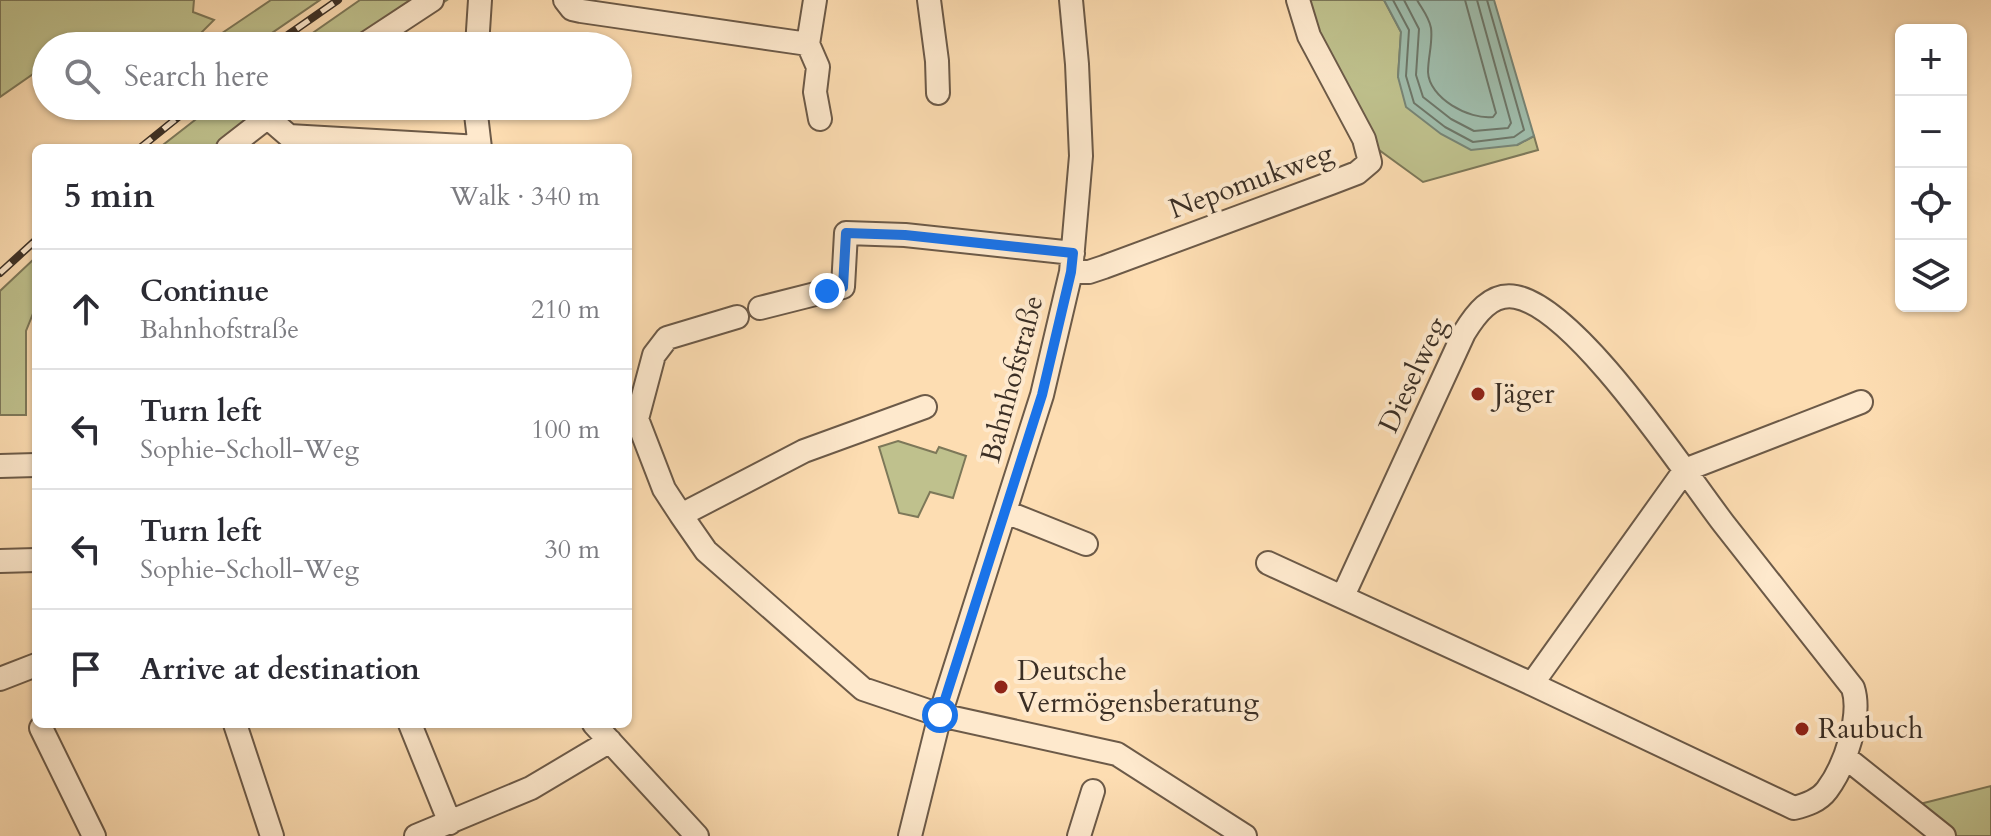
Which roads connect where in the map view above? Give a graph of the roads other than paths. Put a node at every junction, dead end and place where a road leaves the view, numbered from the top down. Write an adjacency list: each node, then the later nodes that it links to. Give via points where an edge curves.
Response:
1 (432, 0): 8 (street)
2 (480, 0): 9 (street)
3 (565, 0): 10 (street, via 581,11)
4 (815, 0): 10 (street)
5 (929, 0): 11 (street)
6 (1071, 0): 19 (street, Bahnhofstraße, via 1081,156)
7 (1298, 0): 19 (street, Nepomukweg, via 1309,36 1364,139 1370,162 1357,173 1104,267 1089,272)
8 (383, 32)
9 (478, 32)
10 (808, 44): 12 (street, via 818,67)
11 (938, 93)
12 (820, 119)
13 (264, 120): 16 (street)
14 (279, 120): 17 (street, via 289,136)
15 (477, 120): 18 (street)
16 (233, 144)
17 (428, 144)
18 (480, 144)
19 (1072, 263): 20 (street, via 905,235 846,233 843,287); 27 (street, Bahnhofstraße, via 1042,395)
20 (760, 308)
21 (737, 317): 28 (street, via 667,338 654,355 637,419 664,489)
22 (1861, 402): 26 (street)
23 (925, 407): 28 (street, via 804,451)
24 (32, 465): 25 (street)
25 (0, 466)
26 (1685, 470): 33 (street, Dieselweg, via 1611,375 1562,324 1514,296 1494,299 1476,313 1464,333); 36 (street); 43 (street, Dieselweg, via 1853,688 1858,703)
27 (1006, 512): 29 (street); 37 (street, Bahnhofstraße)
28 (681, 515): 37 (street, via 706,551 863,689)
29 (1086, 544)
30 (32, 560): 31 (street)
31 (0, 561)
32 (1268, 563): 33 (street, Dieselweg)
33 (1343, 596): 36 (street, Dieselweg)
34 (32, 667): 35 (street)
35 (0, 679)
36 (1532, 684): 43 (street, Dieselweg, via 1794,808 1826,792)
37 (940, 715): 50 (street, Bahnhofstraße); 52 (street, via 1117,754)
38 (41, 728): 46 (street)
39 (236, 728): 47 (street)
40 (412, 728): 45 (street)
41 (598, 728): 42 (street)
42 (610, 741): 45 (street, via 531,788); 49 (street)
43 (1845, 757): 53 (street)
44 (1093, 791): 51 (street)
45 (450, 823): 48 (street)
46 (94, 836)
47 (272, 836)
48 (416, 836)
49 (697, 836)
50 (910, 836)
51 (1079, 836)
52 (1245, 836)
53 (1944, 836)

